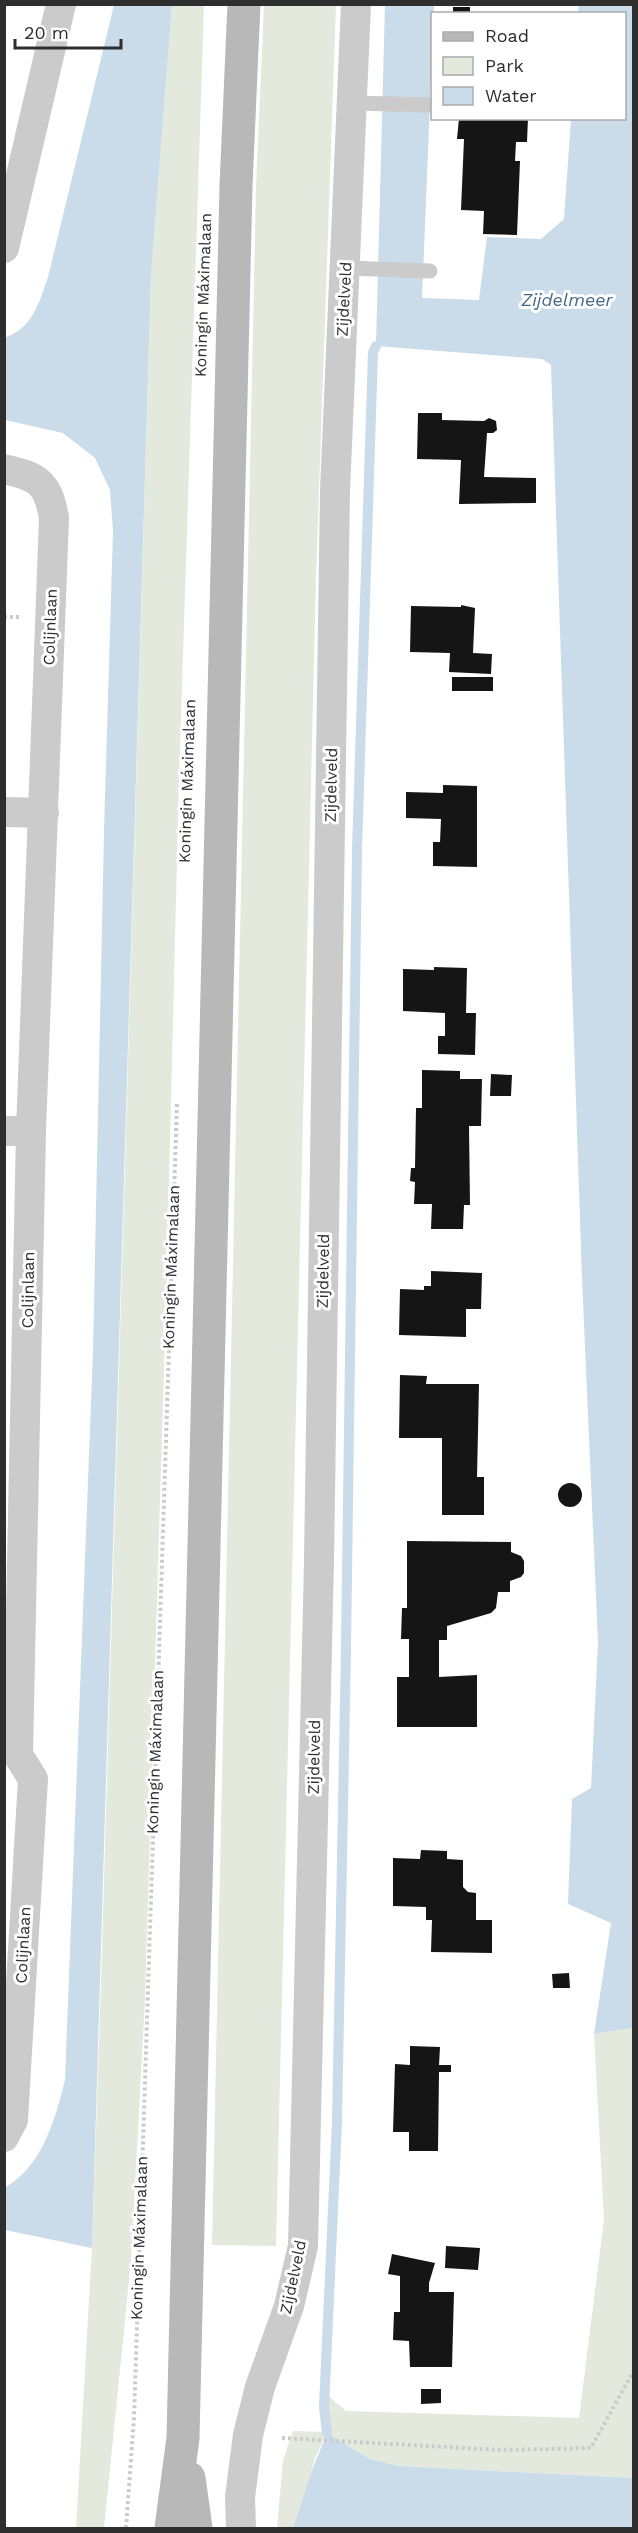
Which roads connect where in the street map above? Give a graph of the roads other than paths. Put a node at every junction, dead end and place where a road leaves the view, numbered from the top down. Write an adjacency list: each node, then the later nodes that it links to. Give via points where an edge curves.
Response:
1 (61, 4): 6 (street)
2 (244, 4): 16 (street, Koningin Máximalaan)
3 (356, 4): 4 (street, Zijdelveld)
4 (363, 104): 5 (lane); 7 (street, Zijdelveld)
5 (431, 105)
6 (4, 248)
7 (360, 269): 8 (lane); 19 (street, Zijdelveld, via 335,491 319,1561 303,2246 289,2306 248,2435 240,2497)
8 (430, 271)
9 (4, 469): 11 (street, Colijnlaan, via 30,475 41,485 50,499 54,519)
10 (4, 812): 11 (street)
11 (44, 813): 12 (street, Colijnlaan)
12 (18, 1131): 13 (street, Colijnlaan)
13 (15, 1448): 14 (street, Colijnlaan)
14 (11, 1756): 15 (street, Colijnlaan, via 33,1779 13,2120)
15 (4, 2137)
16 (183, 2438): 17 (street, Koningin Máximalaan); 18 (street, Koningin Máximalaan)
17 (171, 2529)
18 (196, 2529)
19 (242, 2529)

